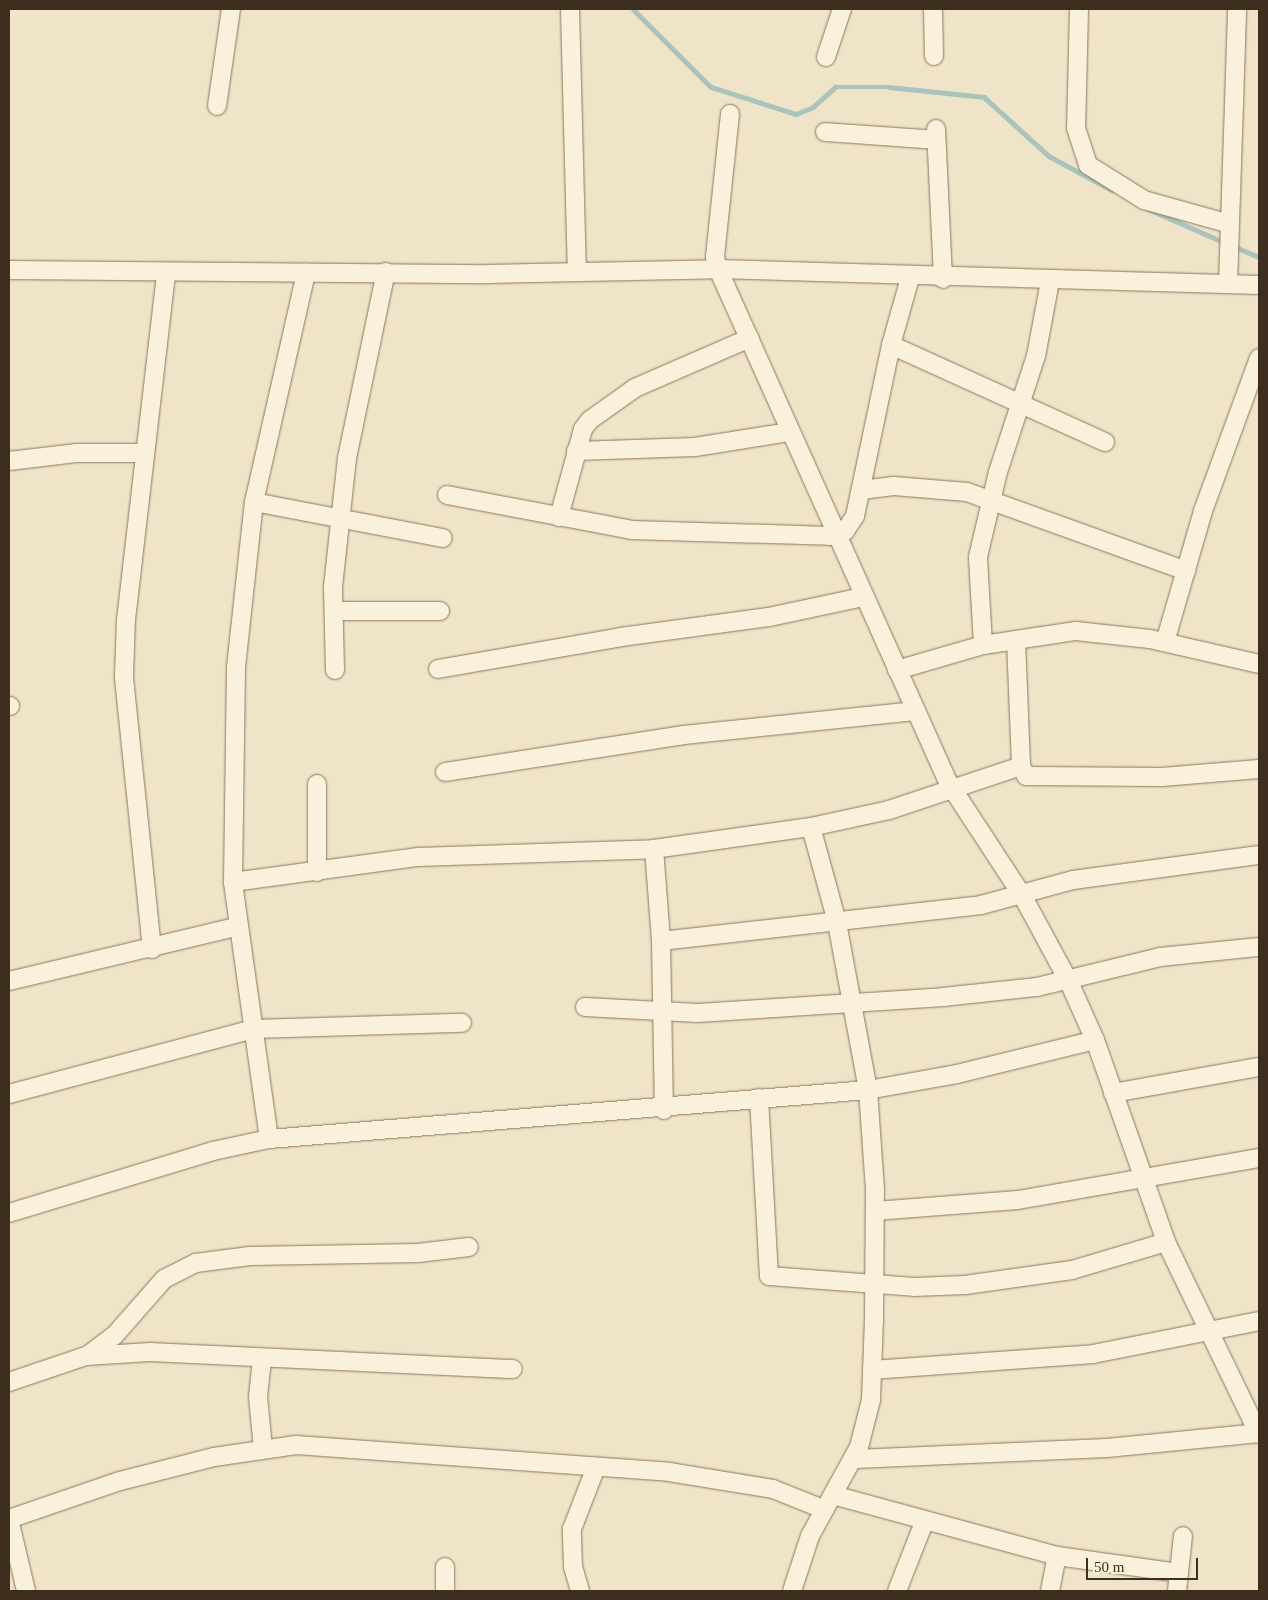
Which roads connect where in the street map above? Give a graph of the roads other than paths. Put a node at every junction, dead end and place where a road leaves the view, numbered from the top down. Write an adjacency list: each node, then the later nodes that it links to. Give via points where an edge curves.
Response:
1 (231, 9): 9 (street)
2 (570, 9): 15 (street)
3 (842, 9): 8 (street)
4 (933, 9): 7 (street)
5 (1079, 9): 12 (street, via 1076,128 1088,165 1144,200)
6 (1237, 9): 12 (street)
7 (934, 56)
8 (826, 57)
9 (217, 106)
10 (730, 114): 13 (street, via 715,258)
11 (825, 132): 20 (street, via 936,135)
12 (1230, 224): 22 (street)
13 (718, 269): 15 (street); 19 (street); 24 (street)
14 (9, 270): 17 (street)
15 (577, 270): 16 (street)
16 (386, 272): 18 (street); 38 (street, via 361,377)
17 (166, 273): 18 (street); 31 (street)
18 (306, 273): 36 (street)
19 (910, 278): 20 (street); 25 (street)
20 (943, 279): 21 (street)
21 (1050, 281): 22 (street); 27 (street, via 1036,356)
22 (1228, 284): 23 (street)
23 (1259, 285)
24 (750, 338): 28 (street); 30 (street, via 684,364 601,410 583,429)
25 (891, 345): 27 (street); 33 (street)
26 (1259, 358): 41 (street)
27 (1020, 406): 29 (street); 35 (street)
28 (790, 432): 30 (street, via 695,447); 39 (street)
29 (1105, 442)
30 (576, 451): 37 (street)
31 (144, 453): 32 (street, via 76,453); 68 (street, via 124,676)
32 (9, 461)
33 (861, 490): 35 (street, via 945,488); 39 (street, via 852,523)
34 (447, 495): 37 (street)
35 (992, 499): 41 (street); 47 (street, via 978,557)
36 (254, 502): 38 (street); 62 (street, via 236,667)
37 (559, 517): 39 (street, via 656,531)
38 (341, 520): 40 (street); 43 (street)
39 (834, 535): 42 (street)
40 (443, 538)
41 (1186, 571): 46 (street)
42 (863, 597): 49 (street, via 769,617 621,637); 51 (street)
43 (334, 611): 44 (street); 50 (street)
44 (440, 611)
45 (1016, 640): 46 (street, via 1076,631); 47 (street); 53 (street)
46 (1165, 642): 48 (street)
47 (983, 645): 51 (street)
48 (1259, 664)
49 (438, 669)
50 (335, 670)
51 (897, 670): 52 (street)
52 (916, 711): 55 (street, via 683,735); 57 (street)
53 (1021, 766): 54 (street, via 1026,776 1044,778 1162,777); 57 (street)
54 (1259, 769)
55 (445, 772)
56 (317, 784): 61 (street)
57 (953, 789): 58 (street, via 889,810); 63 (street)
58 (811, 827): 59 (street); 64 (street)
59 (654, 849): 61 (street, via 418,857); 66 (street)
60 (1259, 855): 63 (street, via 1073,880)
61 (317, 872): 62 (street)
62 (233, 882): 65 (street)
63 (1022, 895): 64 (street, via 981,905); 70 (street)
64 (837, 922): 66 (street); 71 (street)
65 (239, 926): 68 (street); 75 (street)
66 (661, 941): 73 (street)
67 (1259, 947): 70 (street, via 1160,957)
68 (152, 949): 69 (street)
69 (9, 981)
70 (1069, 982): 71 (street, via 943,997); 76 (street)
71 (852, 1001): 73 (street, via 698,1013); 78 (street)
72 (585, 1007): 73 (street)
73 (662, 1012): 82 (street)
74 (462, 1023): 75 (street)
75 (254, 1029): 80 (street); 83 (street)
76 (1095, 1040): 78 (street, via 957,1074); 79 (street)
77 (1259, 1067): 79 (street)
78 (868, 1090): 81 (street); 86 (street)
79 (1114, 1093): 85 (street)
80 (9, 1094)
81 (758, 1098): 82 (street); 90 (street, via 768,1274)
82 (664, 1110): 83 (street)
83 (269, 1139): 87 (street, via 213,1151)
84 (1259, 1158): 85 (street, via 1198,1166)
85 (1144, 1180): 86 (street, via 1018,1200); 88 (street)
86 (875, 1211): 90 (street)
87 (9, 1213)
88 (1166, 1242): 90 (street, via 1118,1258 1024,1278 964,1285); 92 (street)
89 (469, 1247): 93 (street, via 418,1253 250,1256 196,1263 164,1279 114,1336)
90 (874, 1284): 96 (street)
91 (1259, 1320): 92 (street)
92 (1208, 1329): 96 (street, via 1093,1354); 98 (street)
93 (86, 1356): 94 (street, via 150,1352); 97 (street)
94 (262, 1359): 95 (street); 99 (street, via 258,1397)
95 (513, 1369)
96 (872, 1370): 100 (street, via 871,1400)
97 (9, 1382)
98 (1259, 1434): 100 (street, via 1107,1448)
99 (263, 1448): 101 (street, via 349,1446); 103 (street, via 120,1481)
100 (856, 1459): 102 (street)
101 (596, 1467): 102 (street, via 726,1480); 111 (street, via 572,1529 573,1566)
102 (828, 1502): 104 (street); 112 (street)
103 (9, 1519): 109 (street)
104 (926, 1520): 106 (street); 113 (street)
105 (1183, 1536): 108 (street)
106 (1056, 1556): 108 (street); 114 (street)
107 (445, 1567): 110 (street)
108 (1179, 1573): 115 (street)
109 (26, 1591)
110 (445, 1591)
111 (580, 1591)
112 (792, 1591)
113 (897, 1591)
114 (1050, 1591)
115 (1177, 1591)

